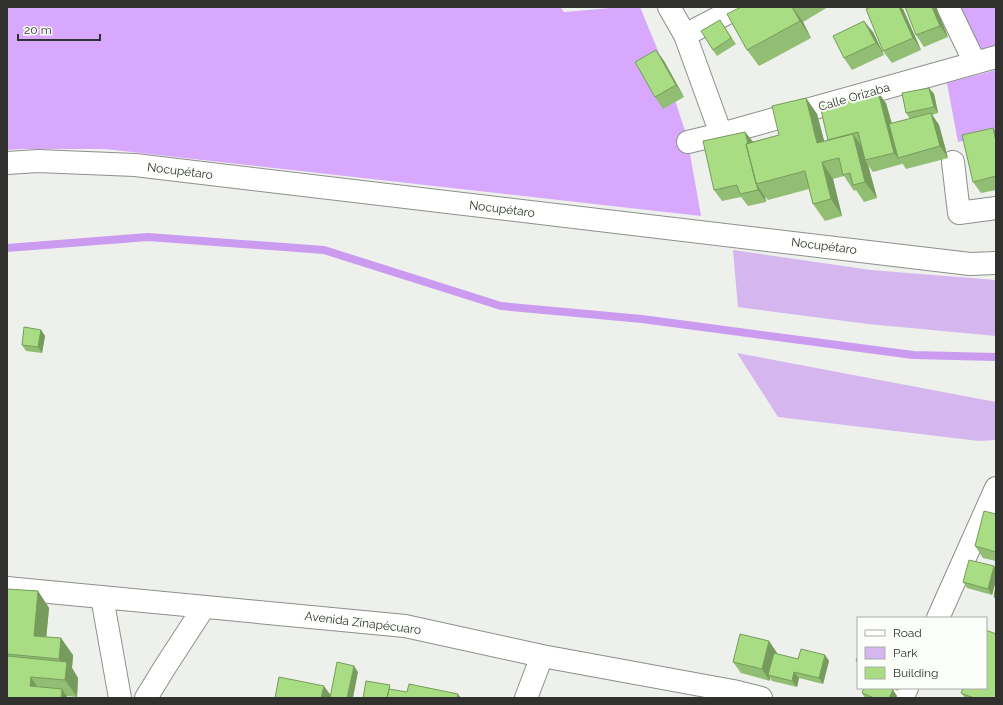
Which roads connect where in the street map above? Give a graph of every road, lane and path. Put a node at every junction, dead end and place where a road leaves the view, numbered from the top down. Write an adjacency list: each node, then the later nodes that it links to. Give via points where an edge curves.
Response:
1 (669, 7): 4 (street)
2 (739, 7): 4 (street)
3 (948, 7): 6 (street)
4 (685, 35): 7 (street)
5 (996, 57): 6 (street, Calle Orizaba)
6 (975, 63): 7 (street, Calle Orizaba)
7 (721, 134): 8 (street, Calle Orizaba)
8 (688, 142)
9 (953, 162): 11 (street, via 959,213)
10 (7, 163): 12 (street, Nocupétaro, via 38,161 134,165 970,264)
11 (996, 208)
12 (996, 263)
13 (996, 488): 17 (street)
14 (7, 588): 15 (street, Avenida Zinapécuaro)
15 (102, 597): 16 (street, Avenida Zinapécuaro); 20 (street)
16 (204, 607): 18 (street, Avenida Zinapécuaro, via 405,626); 21 (street)
17 (938, 617)
18 (542, 656): 22 (street); 23 (street, Avenida Zinapécuaro)
19 (906, 689): 24 (street)
20 (120, 698)
21 (146, 698)
22 (526, 698)
23 (761, 698)
24 (902, 698)

